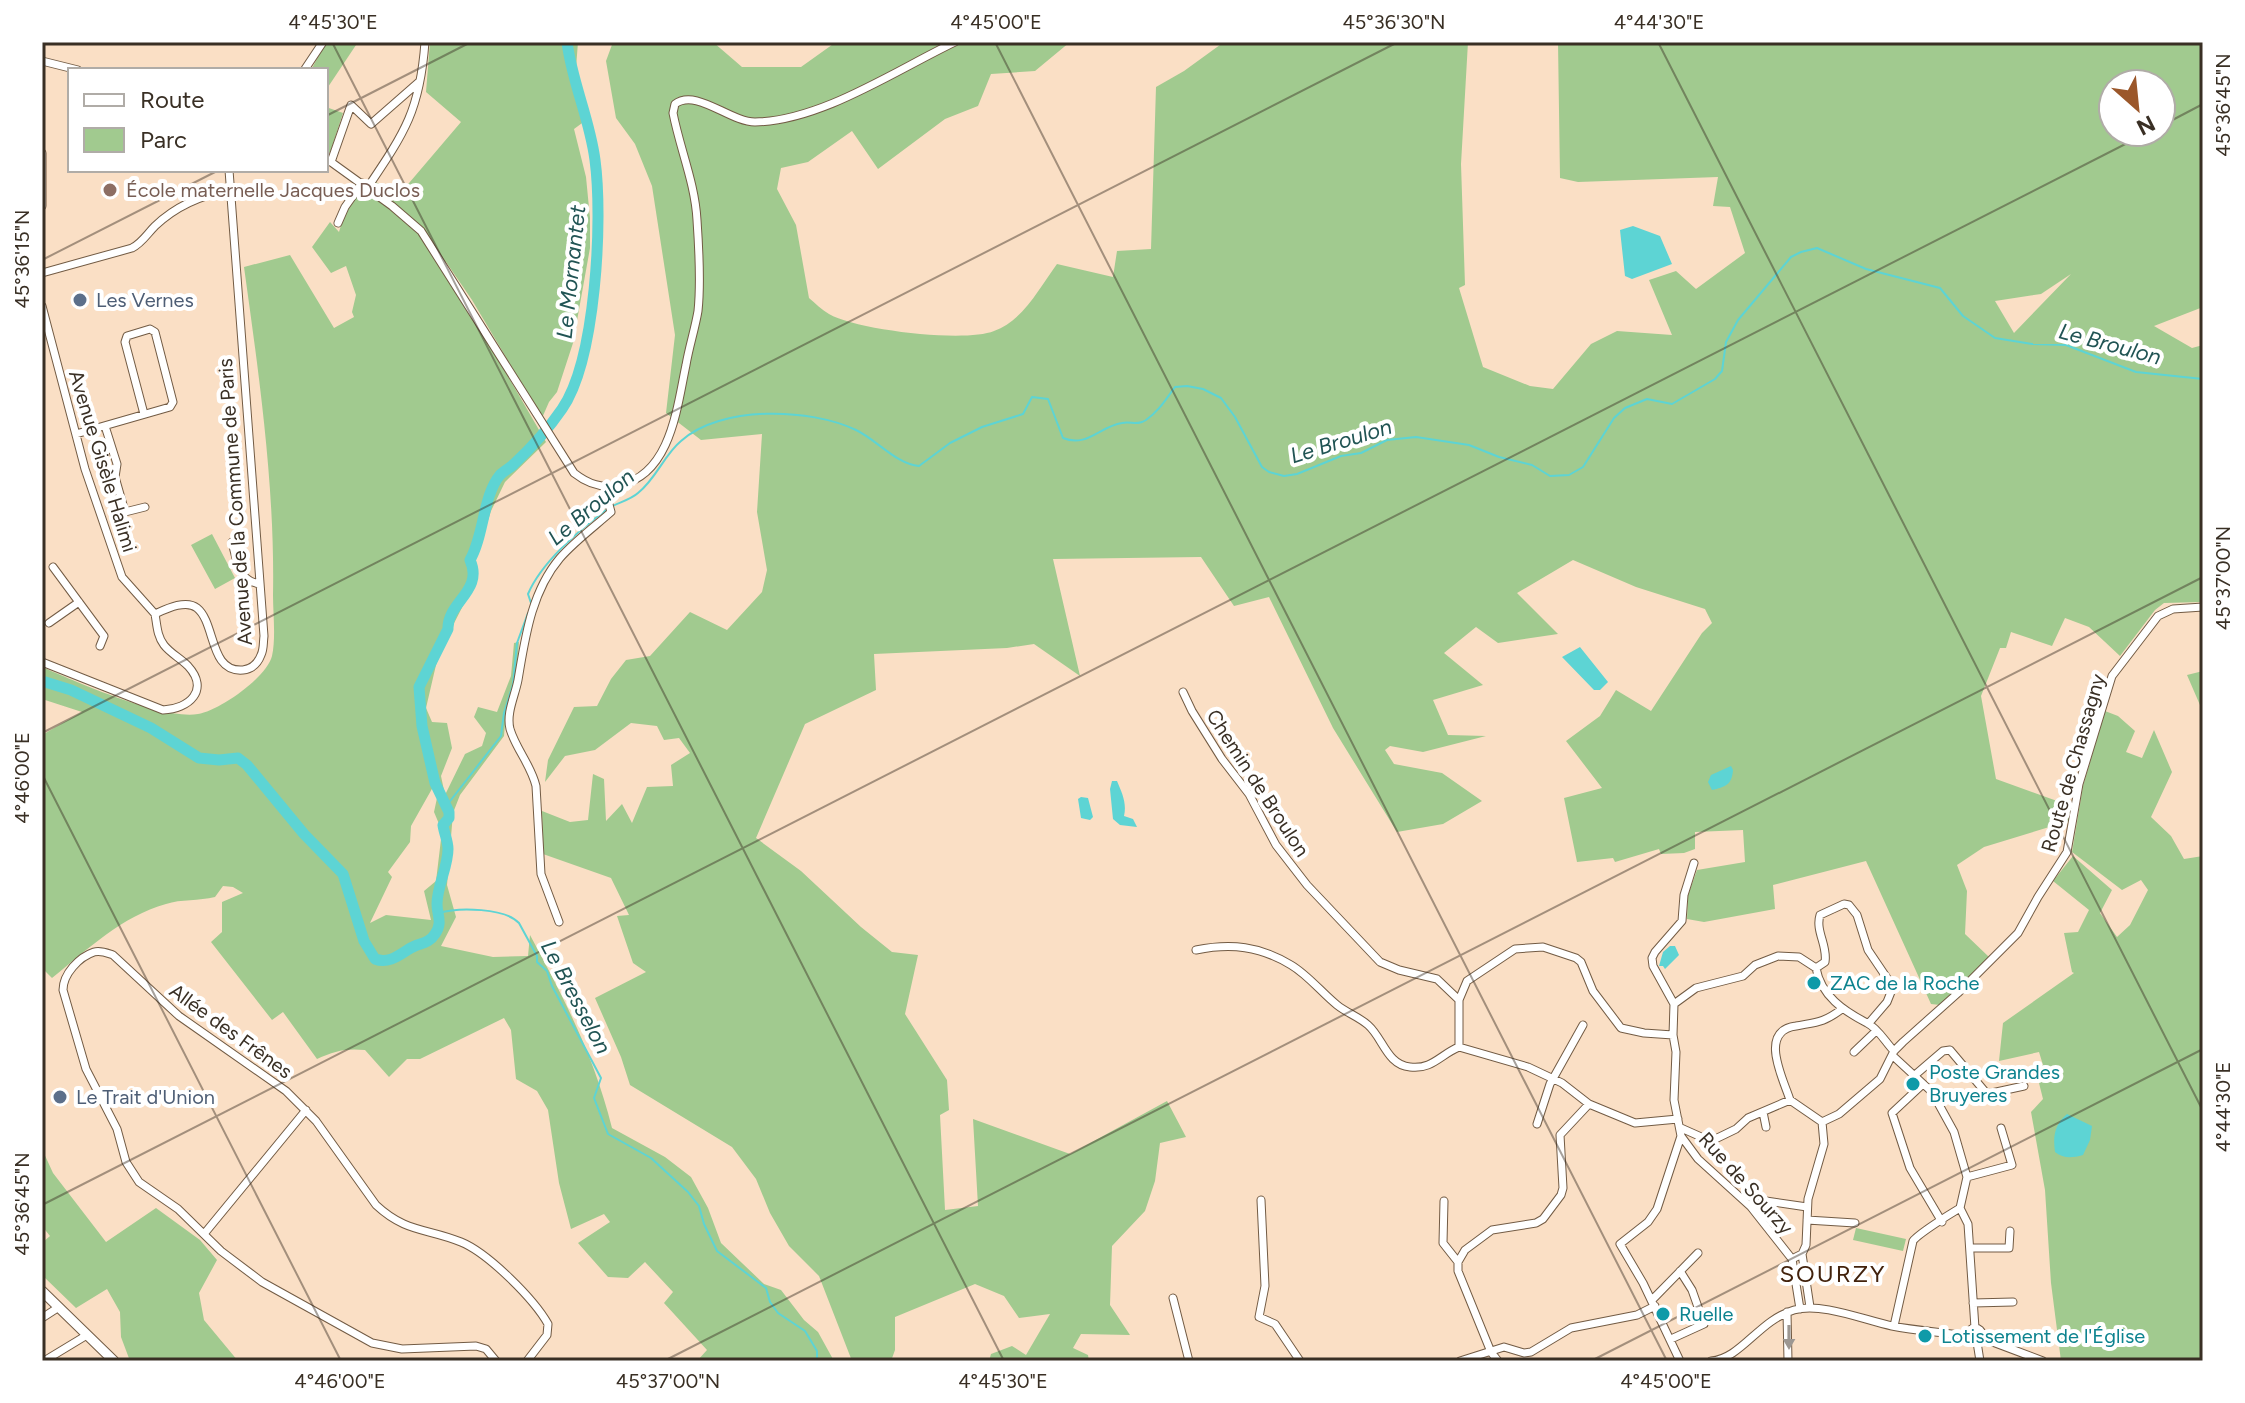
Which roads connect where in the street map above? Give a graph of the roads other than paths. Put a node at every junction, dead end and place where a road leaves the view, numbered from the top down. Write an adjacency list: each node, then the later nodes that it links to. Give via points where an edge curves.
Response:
1 (323, 42): 6 (street)
2 (425, 42): 7 (street)
3 (955, 42): 20 (street, via 849,96 779,118 747,121 688,98 675,104 697,218 698,310 677,411 663,449 638,478)
4 (42, 61): 5 (street)
5 (70, 68)
6 (306, 68)
7 (421, 81): 9 (street, via 371,124 351,105); 11 (street, via 404,132)
8 (42, 153): 13 (street)
9 (328, 162): 11 (street)
10 (229, 172): 12 (street, Avenue de la Commune de Paris)
11 (365, 185): 14 (street); 20 (street, via 421,231 574,473)
12 (230, 190): 15 (street, via 185,204 132,248); 24 (street, Avenue de la Commune de Paris)
13 (42, 206)
14 (338, 223)
15 (42, 273)
16 (42, 306): 19 (street, Avenue Gisèle Halimi)
17 (144, 414): 17 (street, via 173,402 150,329 127,336 125,342); 18 (street)
18 (105, 426): 19 (street); 21 (street, via 125,512)
19 (76, 434): 27 (street, Avenue Gisèle Halimi, via 122,577)
20 (604, 486): 33 (street, via 610,507 544,582 522,647 509,717 533,771 541,874)
21 (145, 507)
22 (232, 542): 24 (street, via 242,577)
23 (53, 567): 25 (street)
24 (260, 584): 27 (street, Avenue de la Commune de Paris, via 263,650 251,668 240,671 217,654 196,607 185,604)
25 (79, 602): 28 (street); 29 (street, via 104,636)
26 (2203, 607): 45 (street, Route de Chassagny, via 2158,616 2122,661 2106,693 2079,784 2067,852 2018,933)
27 (155, 614): 30 (street, via 165,647 190,667 195,678 192,702 178,710 163,710)
28 (49, 623)
29 (100, 646)
30 (42, 662)
31 (1183, 692): 36 (street, Chemin de Broulon, via 1276,845 1307,885 1380,962 1437,979)
32 (1694, 863): 37 (street, via 1682,921 1652,958)
33 (559, 922)
34 (1196, 950): 43 (street, via 1241,945 1291,965 1369,1026 1403,1066 1432,1065)
35 (1816, 968): 37 (street, via 1792,955 1778,956 1743,976 1696,988); 38 (street); 39 (street, via 1827,957 1820,915 1849,905 1868,950 1893,987)
36 (1459, 1000): 42 (street, via 1467,981 1511,951 1543,947 1581,962 1593,991 1621,1028); 43 (street)
37 (1674, 1004): 42 (street)
38 (1842, 1009): 39 (street); 50 (street, via 1820,1023 1783,1029 1774,1046)
39 (1869, 1023): 41 (street)
40 (1583, 1025): 47 (street)
41 (1876, 1031): 44 (street); 45 (street)
42 (1673, 1035): 54 (street)
43 (1459, 1047): 47 (street)
44 (1854, 1052)
45 (1894, 1054): 46 (street); 55 (street, Route de Chassagny, via 1880,1079)
46 (1915, 1075): 48 (street); 49 (street, via 1950,1050 1987,1094)
47 (1553, 1078): 51 (street); 56 (street)
48 (1923, 1084): 60 (street, via 1954,1132); 67 (street, via 1892,1113 1910,1168)
49 (2024, 1086)
50 (1790, 1100): 53 (street); 55 (street)
51 (1589, 1104): 54 (street, via 1635,1123); 75 (street, via 1560,1135 1563,1188 1543,1219 1492,1230)
52 (306, 1110): 70 (street); 70 (street, Allée des Frênes, via 179,1016 113,955 93,952 67,972 63,981 80,1053 110,1112 129,1169); 97 (street, via 387,1215 414,1230 478,1251 545,1317 547,1335)
53 (1763, 1112): 57 (street); 59 (street, via 1707,1143)
54 (1678, 1119): 59 (street)
55 (1822, 1122): 64 (street, via 1824,1144)
56 (1537, 1124)
57 (1766, 1127)
58 (2001, 1128): 60 (street, via 2012,1165)
59 (1681, 1132): 63 (street, Rue de Sourzy, via 1698,1159); 80 (street, via 1657,1209 1620,1244)
60 (1967, 1177): 65 (street)
61 (1261, 1200): 99 (street, via 1265,1286 1259,1317 1275,1324)
62 (1444, 1201): 75 (street, via 1443,1243)
63 (1751, 1207): 64 (street, via 1766,1201); 74 (street, Rue de Sourzy)
64 (1807, 1207): 66 (street)
65 (1960, 1208): 67 (street); 71 (street)
66 (1807, 1220): 68 (street); 73 (street)
67 (1942, 1222): 87 (street, via 1913,1241)
68 (1855, 1223)
69 (2010, 1231): 71 (street, via 2009,1248)
70 (204, 1234): 96 (street, via 262,1282 372,1343 402,1349 476,1346)
71 (1970, 1248): 81 (street)
72 (1698, 1253): 76 (street)
73 (1802, 1254): 74 (street); 83 (street)
74 (1790, 1256): 84 (street)
75 (1458, 1262): 93 (street)
76 (1680, 1271): 80 (street); 91 (street, via 1704,1324)
77 (42, 1291): 82 (main road)
78 (1173, 1298): 98 (street)
79 (2013, 1302): 81 (street)
80 (1653, 1303): 91 (street); 93 (street, via 1637,1315 1571,1328 1531,1352 1504,1347)
81 (1973, 1303): 88 (street)
82 (59, 1307): 86 (street); 89 (main road)
83 (1810, 1307): 84 (street); 87 (street)
84 (1800, 1309): 85 (street)
85 (1787, 1312): 103 (street, via 1726,1358); 104 (street, one-way to 104)
86 (42, 1318)
87 (1894, 1326): 90 (street)
88 (1975, 1328): 90 (street); 92 (street, via 1981,1331)
89 (87, 1335): 94 (street); 95 (main road)
90 (1967, 1336): 92 (street, via 1972,1342)
91 (1671, 1339): 102 (street)
92 (1979, 1340): 105 (street); 106 (street)
93 (1491, 1352): 100 (street); 101 (street)
94 (44, 1361)
95 (114, 1361)
96 (496, 1361)
97 (527, 1361)
98 (1189, 1361)
99 (1300, 1361)
100 (1460, 1361)
101 (1498, 1361)
102 (1680, 1361)
103 (1711, 1361)
104 (1788, 1361)
105 (1980, 1361)
106 (2043, 1361)

